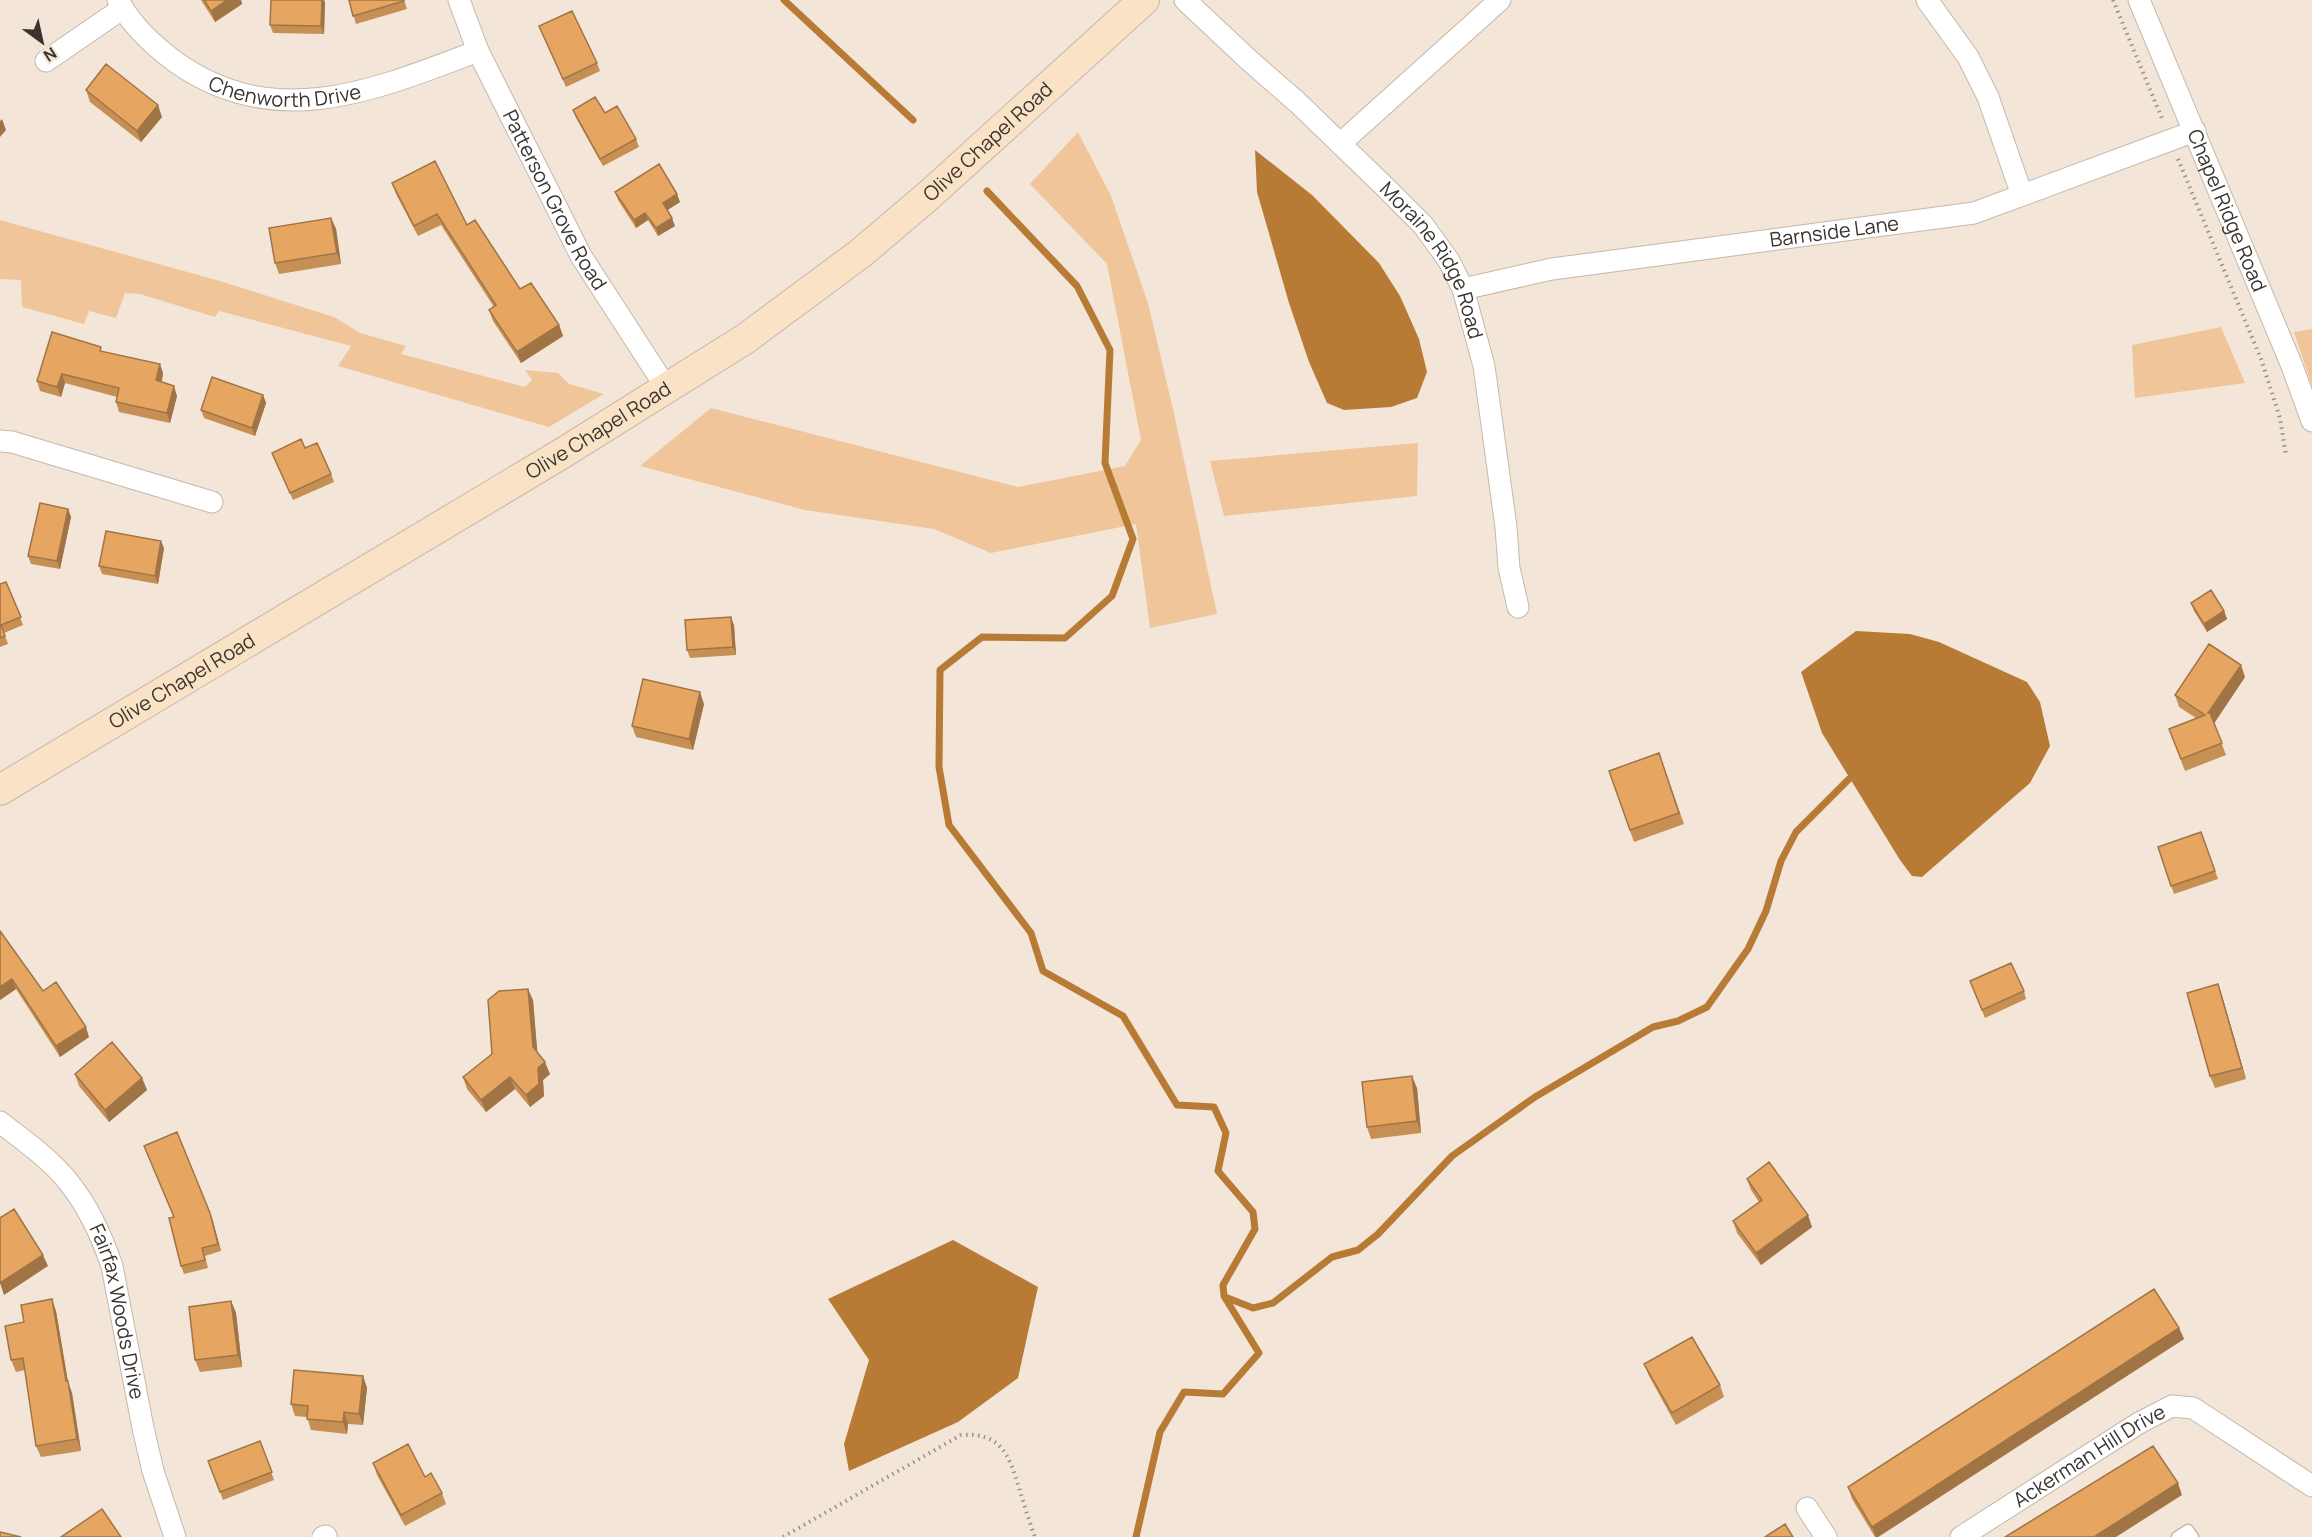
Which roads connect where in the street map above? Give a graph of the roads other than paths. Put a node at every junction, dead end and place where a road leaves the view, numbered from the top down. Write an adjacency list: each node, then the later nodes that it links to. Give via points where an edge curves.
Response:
1 (459, 0): 8 (street, Patterson Grove Road)
2 (1144, 0): 14 (main road, Olive Chapel Road, via 861,254 784,312)
3 (1185, 0): 11 (street, Moraine Ridge Road)
4 (1500, 0): 11 (street)
5 (1927, 0): 12 (street, via 1968,57 1988,97)
6 (2139, 0): 10 (street, Chapel Ridge Road)
7 (120, 4): 8 (street, Chenworth Drive, via 157,47 189,71 236,92 288,101 345,96 378,88); 9 (street)
8 (478, 51): 14 (street, Patterson Grove Road, via 581,256)
9 (46, 61)
10 (2195, 131): 12 (street, Barnside Lane); 15 (street, Chapel Ridge Road)
11 (1341, 143): 13 (street, Moraine Ridge Road, via 1423,225)
12 (2022, 195): 13 (street, Barnside Lane, via 1974,213 1552,269)
13 (1463, 289): 18 (street, Moraine Ridge Road, via 1484,366 1509,568)
14 (667, 389): 19 (main road, Olive Chapel Road)
15 (2312, 421)
16 (0, 441): 17 (street)
17 (212, 502)
18 (1518, 607)
19 (0, 790)
20 (0, 1122): 24 (street, Fairfax Woods Drive, via 69,1183 106,1249 153,1471)
21 (2312, 1486): 23 (street, Ackerman Hill Drive, via 2193,1408 2172,1406 2139,1423)
22 (1807, 1508): 25 (street)
23 (1966, 1536)
24 (175, 1537)
25 (1826, 1537)
26 (2177, 1537): 27 (lane, via 2188,1530)
27 (2193, 1537)

